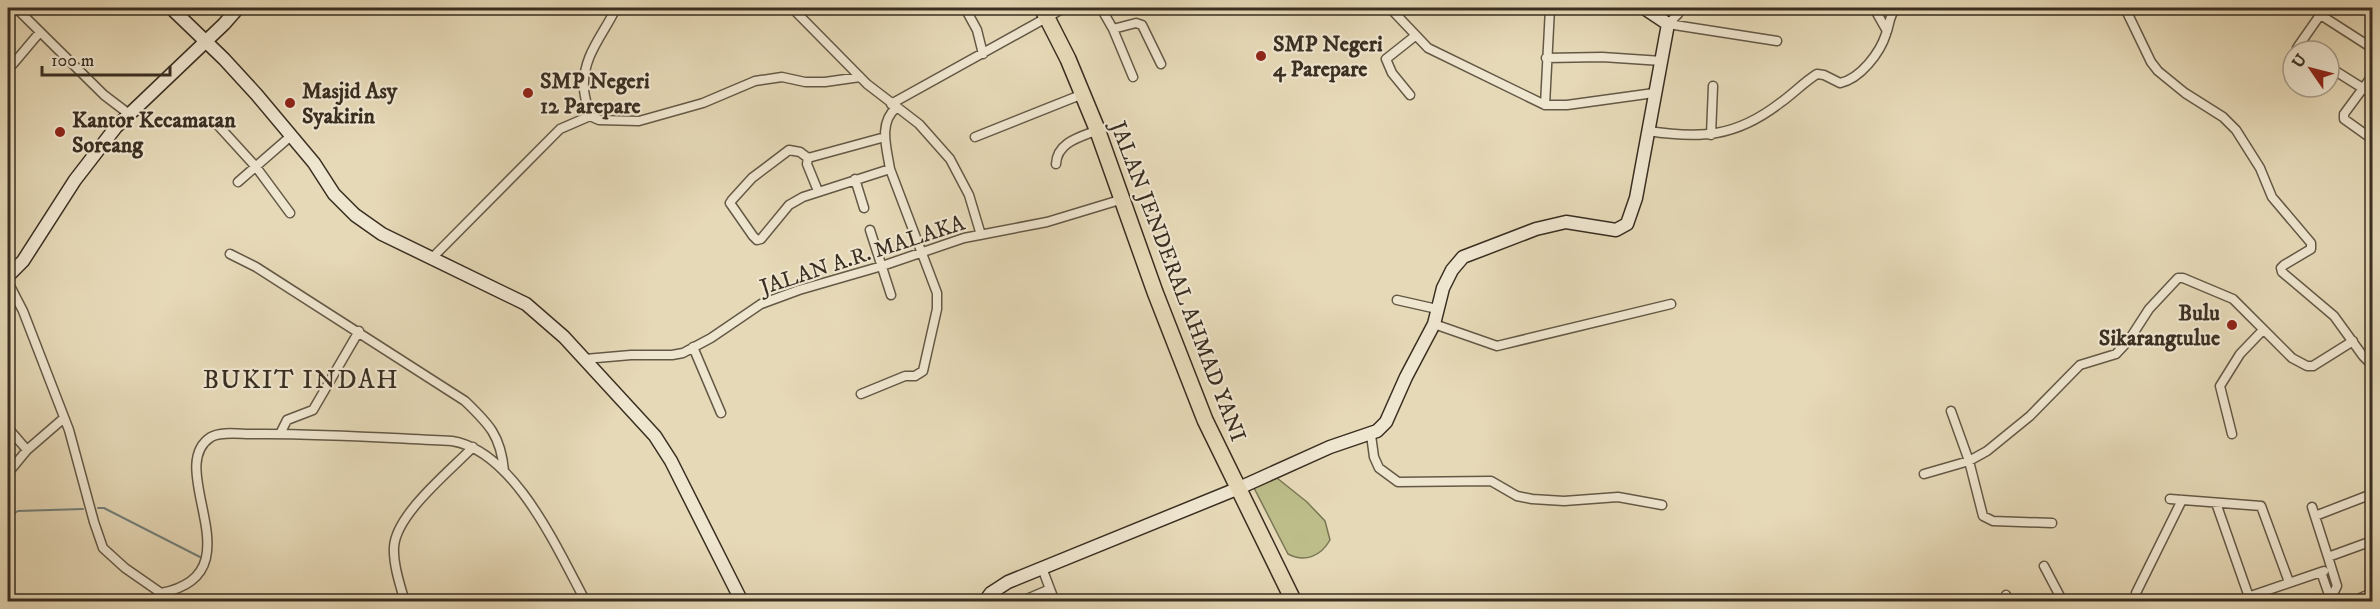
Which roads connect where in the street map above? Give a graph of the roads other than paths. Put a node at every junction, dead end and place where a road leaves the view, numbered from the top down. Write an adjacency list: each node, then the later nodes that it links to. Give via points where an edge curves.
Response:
1 (16, 8): 21 (street)
2 (171, 8): 25 (street)
3 (238, 8): 25 (street)
4 (616, 8): 45 (street, via 586,67 584,89)
5 (792, 8): 34 (street)
6 (965, 8): 27 (street)
7 (1064, 8): 17 (street)
8 (1101, 8): 19 (street)
9 (1389, 8): 22 (street)
10 (1550, 8): 28 (street)
11 (1644, 8): 18 (street)
12 (1679, 8): 18 (street)
13 (1874, 8): 20 (street)
14 (1896, 8): 20 (street)
15 (2125, 8): 79 (street, via 2158,71 2223,117 2250,150 2272,196 2311,243 2311,249 2284,265 2282,272 2334,316)
16 (2322, 11): 23 (street); 26 (street)
17 (1044, 12): 27 (street); 39 (highway, JALAN JENDERAL AHMAD YANI)
18 (1668, 24): 24 (street); 29 (street)
19 (1113, 28): 30 (street, via 1142,25); 35 (street)
20 (1887, 31): 50 (street, via 1882,44 1851,80 1840,84 1817,74 1749,123)
21 (40, 32): 31 (street); 44 (street)
22 (1415, 36): 41 (street, via 1386,59); 42 (street, via 1439,54)
23 (2303, 39)
24 (1777, 41)
25 (205, 42): 44 (street); 49 (street)
26 (2373, 48)
27 (983, 54): 43 (street)
28 (1546, 58): 29 (street); 42 (street)
29 (1662, 61): 38 (street)
30 (1161, 64)
31 (8, 65)
32 (2341, 75): 37 (street)
33 (2373, 76): 37 (street)
34 (860, 77): 43 (street); 45 (street, via 825,82 782,77 755,81 639,121 599,120)
35 (1133, 77)
36 (1713, 86): 50 (street)
37 (2363, 89): 40 (street); 53 (street, via 2344,119)
38 (1654, 93): 42 (street); 48 (street)
39 (1083, 94): 47 (highway, JALAN JENDERAL AHMAD YANI); 52 (street)
40 (2373, 94)
41 (1410, 95)
42 (1545, 105)
43 (894, 106): 51 (street, via 887,118); 65 (street, via 919,124 950,159 969,195)
44 (129, 114): 70 (street, via 92,157 23,261)
45 (590, 116): 68 (street, via 560,129)
46 (215, 122): 56 (street)
47 (1098, 130): 55 (street, via 1067,143); 61 (highway, JALAN JENDERAL AHMAD YANI)
48 (1648, 131): 50 (street); 75 (street, via 1636,198 1627,224 1616,230 1566,222 1467,255 1450,274)
49 (292, 135): 56 (street); 68 (street, via 343,205 382,234)
50 (1711, 135)
51 (885, 137): 54 (street); 57 (street)
52 (975, 137)
53 (2373, 139)
54 (808, 158): 60 (street); 60 (street, via 789,150 752,178 730,203 757,240 789,206)
55 (1056, 164)
56 (256, 167): 59 (street); 63 (street)
57 (890, 169): 58 (street); 66 (street)
58 (855, 179): 60 (street); 62 (street)
59 (238, 182)
60 (818, 191)
61 (1123, 199): 65 (street, JALAN A.R. MALAKA, via 1047,222); 97 (highway, JALAN JENDERAL AHMAD YANI, via 1205,420)
62 (864, 208)
63 (290, 213)
64 (870, 230): 69 (street)
65 (981, 235): 66 (street, JALAN A.R. MALAKA)
66 (920, 251): 69 (street, JALAN A.R. MALAKA); 83 (street, via 937,293 926,364 919,375 905,376)
67 (230, 254): 78 (street)
68 (431, 259): 81 (street, via 526,304)
69 (882, 266): 72 (street); 80 (street, JALAN A.R. MALAKA, via 761,304)
70 (8, 276)
71 (8, 283): 86 (street, via 23,311)
72 (891, 295)
73 (1397, 300): 75 (street)
74 (1671, 304): 76 (street, via 1497,346)
75 (1437, 309): 76 (street)
76 (1434, 324): 90 (street, via 1386,422)
77 (2264, 330): 79 (street, via 2292,358 2307,366); 89 (street, via 2240,354 2220,386); 93 (street, via 2227,295 2178,278 2116,354 2080,365 2030,416)
78 (359, 331): 88 (street, via 313,410 287,420); 94 (street, via 465,401 483,418 502,451)
79 (2353, 341): 82 (street)
80 (693, 347): 81 (street, JALAN A.R. MALAKA, via 672,355); 85 (street)
81 (585, 359): 121 (street, via 655,436)
82 (2373, 365)
83 (861, 394)
84 (1951, 411): 93 (street)
85 (721, 413)
86 (64, 418): 92 (street); 112 (street, via 103,548)
87 (8, 428): 92 (street)
88 (280, 434): 91 (street, via 452,441); 112 (street, via 212,436 206,442 199,454 197,476 207,527 205,560 192,581)
89 (2232, 434)
90 (1371, 435): 97 (street, via 1330,447); 102 (street, via 1379,468 1398,482 1491,481 1532,500 1618,497)
91 (473, 447): 94 (street); 119 (street, via 416,506 396,535 393,551)
92 (27, 450): 95 (street)
93 (1969, 461): 96 (street); 103 (street, via 1983,516 1993,521)
94 (504, 471): 120 (street, via 533,507)
95 (8, 473)
96 (1924, 474)
97 (1239, 488): 107 (street); 125 (highway, JALAN JENDERAL AHMAD YANI)
98 (2373, 494): 105 (street, via 2313,512)
99 (2170, 499): 100 (street)
100 (2182, 500): 101 (street); 113 (street)
101 (2216, 503): 110 (street, via 2261,506); 115 (street)
102 (1662, 505)
103 (2052, 523)
104 (2373, 541): 105 (street)
105 (2328, 557): 108 (street)
106 (2044, 566): 126 (street)
107 (1042, 568): 111 (street); 122 (street, via 998,587)
108 (2332, 568): 109 (street); 116 (street, via 2337,586)
109 (2320, 572): 110 (street); 116 (street)
110 (2289, 582): 115 (street)
111 (1050, 589): 123 (street); 124 (street)
112 (161, 593): 118 (street)
113 (2136, 593)
114 (2373, 593): 127 (street)
115 (2249, 597): 117 (street)
116 (2334, 598)
117 (2239, 600)
118 (170, 602)
119 (405, 602)
120 (586, 602)
121 (742, 602)
122 (984, 602)
123 (1020, 602)
124 (1055, 602)
125 (1294, 602)
126 (2063, 602)
127 (2350, 602)

